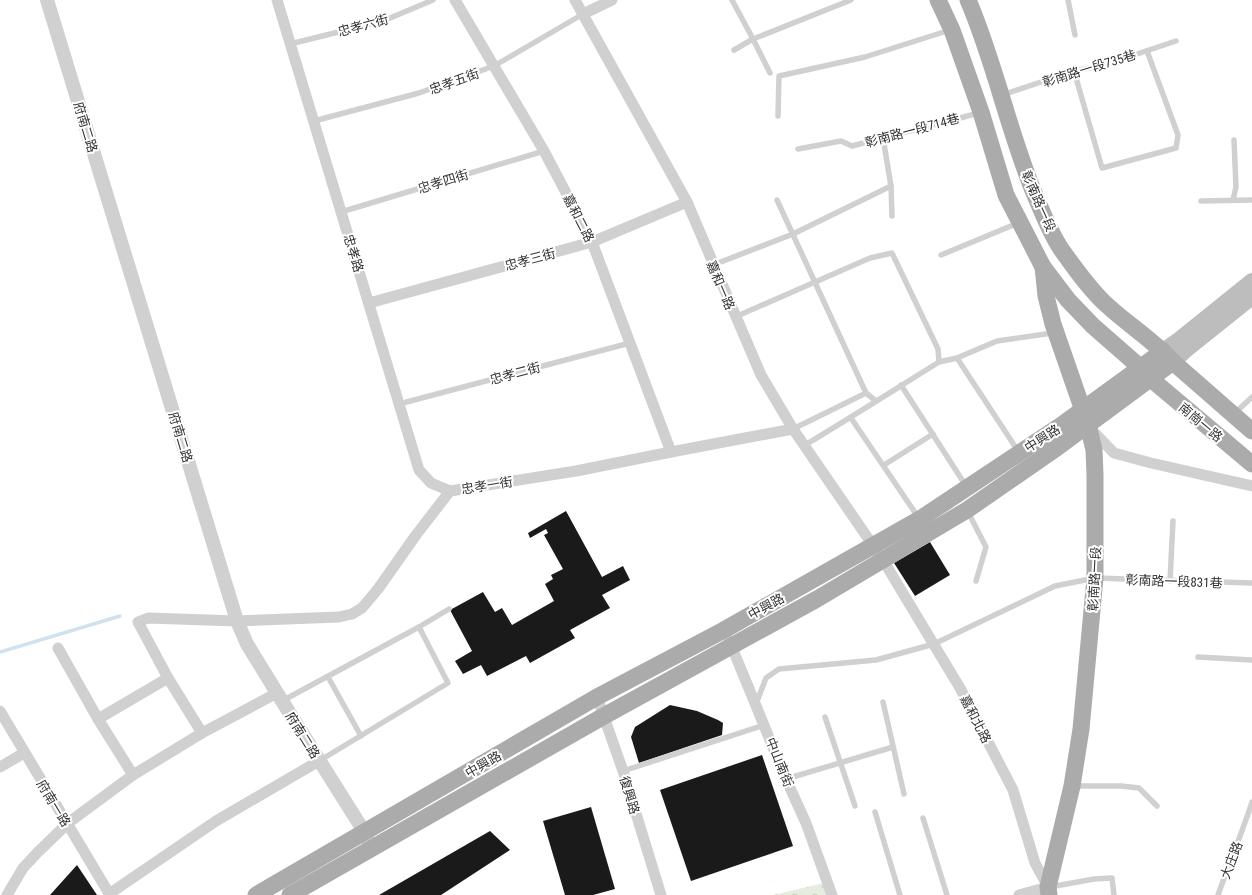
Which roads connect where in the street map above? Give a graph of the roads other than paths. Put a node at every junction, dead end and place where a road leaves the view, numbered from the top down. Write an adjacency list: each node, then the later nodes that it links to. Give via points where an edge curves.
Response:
1 (47, 0): 85 (street, 府南二路)
2 (277, 0): 17 (street, 忠孝路)
3 (433, 0): 17 (lane, 忠孝六街, via 382,21)
4 (455, 0): 20 (street, 嘉和二路)
5 (575, 0): 12 (street, 嘉和一路)
6 (612, 0): 12 (street)
7 (732, 0): 15 (lane)
8 (851, 0): 15 (lane)
9 (938, 0): 13 (main road, 彰南路一段)
10 (968, 0): 23 (main road, 彰南路一段)
11 (1068, 0): 14 (lane)
12 (583, 14): 20 (lane, 忠孝五街); 36 (street, 嘉和一路)
13 (952, 30): 24 (main road, 彰南路一段); 25 (lane, via 864,57 779,76)
14 (1075, 35)
15 (753, 39): 18 (lane); 22 (lane)
16 (1176, 42): 19 (lane, 彰南路一段735巷)
17 (290, 44): 26 (street, 忠孝路)
18 (734, 50)
19 (1147, 51): 21 (lane, 彰南路一段735巷, via 1101,66); 21 (lane, via 1178,135 1176,148 1102,168)
20 (494, 66): 26 (lane, 忠孝五街, via 419,93); 30 (street, 嘉和二路)
21 (1074, 71): 23 (lane, 彰南路一段735巷)
22 (770, 73)
23 (1002, 95): 52 (main road, 彰南路一段, via 1026,174 1060,247 1108,307)
24 (981, 112): 27 (lane, 彰南路一段714巷); 39 (main road, 彰南路一段, via 1006,195)
25 (778, 116)
26 (314, 121): 37 (street, 忠孝路)
27 (883, 138): 29 (lane, 彰南路一段714巷, via 852,146 841,141); 31 (lane)
28 (1234, 140): 33 (lane, via 1236,187)
29 (798, 149)
30 (544, 151): 37 (lane, 忠孝四街); 41 (street, 嘉和二路)
31 (891, 186): 38 (lane); 40 (lane)
32 (778, 200): 40 (lane)
33 (1233, 200): 34 (lane); 35 (lane)
34 (1252, 200)
35 (1201, 201)
36 (687, 202): 41 (street, 忠孝三街); 43 (street, 嘉和一路)
37 (341, 212): 48 (street, 忠孝路)
38 (892, 216)
39 (1020, 222): 42 (lane); 44 (main road, 彰南路一段)
40 (793, 234): 43 (lane); 46 (lane)
41 (592, 242): 48 (street, 忠孝三街); 51 (street, 嘉和二路)
42 (941, 255)
43 (713, 265): 49 (street, 嘉和一路)
44 (1043, 267): 50 (main road, 彰南路一段, via 1046,296); 55 (main road, 彰南路一段, via 1068,300 1093,326)
45 (1252, 281): 47 (main road, 中興路)
46 (815, 282): 49 (lane); 54 (lane, via 870,258 892,253 938,349); 57 (lane)
47 (1242, 300): 52 (main road, 中興路, via 1186,349)
48 (369, 303): 60 (street, 忠孝路)
49 (735, 317): 64 (street, 嘉和一路, via 761,375)
50 (1055, 332): 53 (lane, via 997,341); 63 (main road, 彰南路一段)
51 (630, 343): 60 (lane, 忠孝二街); 68 (street, 嘉和二路)
52 (1168, 357): 55 (main road, 中興路); 61 (main road, 南崗一路)
53 (957, 358): 54 (lane); 69 (lane)
54 (939, 362): 56 (lane)
55 (1146, 374): 63 (main road, 中興路); 70 (main road, 南崗一路)
56 (901, 385): 59 (lane); 66 (lane)
57 (866, 392): 59 (lane); 64 (lane)
58 (1252, 396): 61 (lane)
59 (876, 401): 62 (lane)
60 (399, 404): 74 (street, 忠孝路, via 419,470 431,483)
61 (1233, 415): 65 (main road, 南崗一路)
62 (851, 418): 67 (lane); 71 (lane)
63 (1085, 418): 69 (main road, 中興路); 72 (street, via 1114,453); 75 (main road, 中興路, via 1018,476); 80 (main road, 彰南路一段, via 1094,450)
64 (793, 429): 67 (street, 嘉和一路); 68 (street, 忠孝一街)
65 (1252, 431)
66 (932, 434): 71 (lane); 73 (lane)
67 (804, 445): 78 (street, 嘉和一路)
68 (671, 452): 74 (street, 忠孝一街)
69 (1019, 453): 73 (main road, 中興路)
70 (1252, 464)
71 (884, 465): 76 (lane)
72 (1252, 486)
73 (967, 488): 76 (main road, 中興路)
74 (450, 491): 85 (street, 忠孝一街, via 362,608 339,617)
75 (967, 510): 79 (main road, 中興路); 81 (lane, via 986,547)
76 (920, 519): 78 (main road, 中興路)
77 (1173, 521): 82 (lane)
78 (873, 546): 79 (street, 嘉和一路); 87 (main road, 中興路)
79 (883, 560): 88 (street, 嘉和北路); 89 (main road, 中興路)
80 (1095, 578): 82 (lane, 彰南路一段831巷); 88 (lane, 彰南路一段831巷, via 1055,586); 114 (main road, 彰南路一段, via 1081,729)
81 (976, 580)
82 (1170, 581): 83 (lane, 彰南路一段831巷)
83 (1252, 583)
84 (449, 609): 86 (lane)
85 (237, 621): 94 (street, 忠孝一街, via 148,618 138,622); 95 (street, 府南二路, via 247,644)
86 (419, 627): 93 (lane); 105 (lane, via 448,684)
87 (724, 630): 89 (street, 中山南街); 96 (main road, 中興路)
88 (934, 644): 98 (lane, 彰南路一段831巷, via 876,660 779,669 766,678); 125 (street, 嘉和北路, via 1013,790 1035,863)
89 (732, 645): 98 (street, 中山南街); 100 (main road, 中興路)
90 (58, 648): 102 (street)
91 (1198, 657): 92 (lane)
92 (1252, 660)
93 (328, 677): 95 (lane); 105 (lane)
94 (168, 678): 102 (street); 104 (street)
95 (279, 697): 104 (street); 108 (street, 府南二路)
96 (597, 697): 100 (street, 復興路); 123 (main road, 中興路)
97 (883, 702): 106 (lane)
98 (755, 705): 103 (street, 中山南街)
99 (0, 711): 107 (street, 府南一路)
100 (604, 716): 111 (street, 復興路); 124 (main road, 中興路)
101 (825, 718): 109 (lane)
102 (98, 719): 112 (street)
103 (765, 725): 111 (lane); 113 (street, 中山南街)
104 (202, 733): 112 (street)
105 (361, 736): 108 (lane)
106 (893, 747): 109 (lane); 115 (lane)
107 (24, 753): 110 (street); 122 (street, 府南一路)
108 (319, 761): 123 (street, 府南二路); 126 (street, via 216,821)
109 (839, 762): 113 (lane); 117 (lane)
110 (0, 766)
111 (622, 771): 130 (street, 復興路)
112 (133, 775): 122 (street)
113 (786, 779): 131 (street, 中山南街, via 806,823)
114 (1072, 786): 118 (lane, via 1108,785 1139,788); 125 (main road, 彰南路一段)
115 (904, 794)
116 (1252, 802): 120 (lane, 大庄路)
117 (855, 806)
118 (1157, 806)
119 (875, 812): 132 (lane)
120 (1250, 816): 136 (lane, 大庄路)
121 (923, 818): 133 (lane)
122 (68, 825): 126 (street, 府南一路); 127 (street, via 23,868)
123 (365, 833): 124 (street, 府南二路); 128 (main road, 中興路)
124 (370, 849): 129 (main road, 中興路)
125 (1048, 891): 134 (street); 135 (lane, via 1094,879 1112,878)
126 (109, 894)
127 (7, 895)
128 (257, 895)
129 (290, 895)
130 (661, 895)
131 (832, 895)
132 (900, 895)
133 (947, 895)
134 (1019, 895)
135 (1114, 895)
136 (1218, 895)

